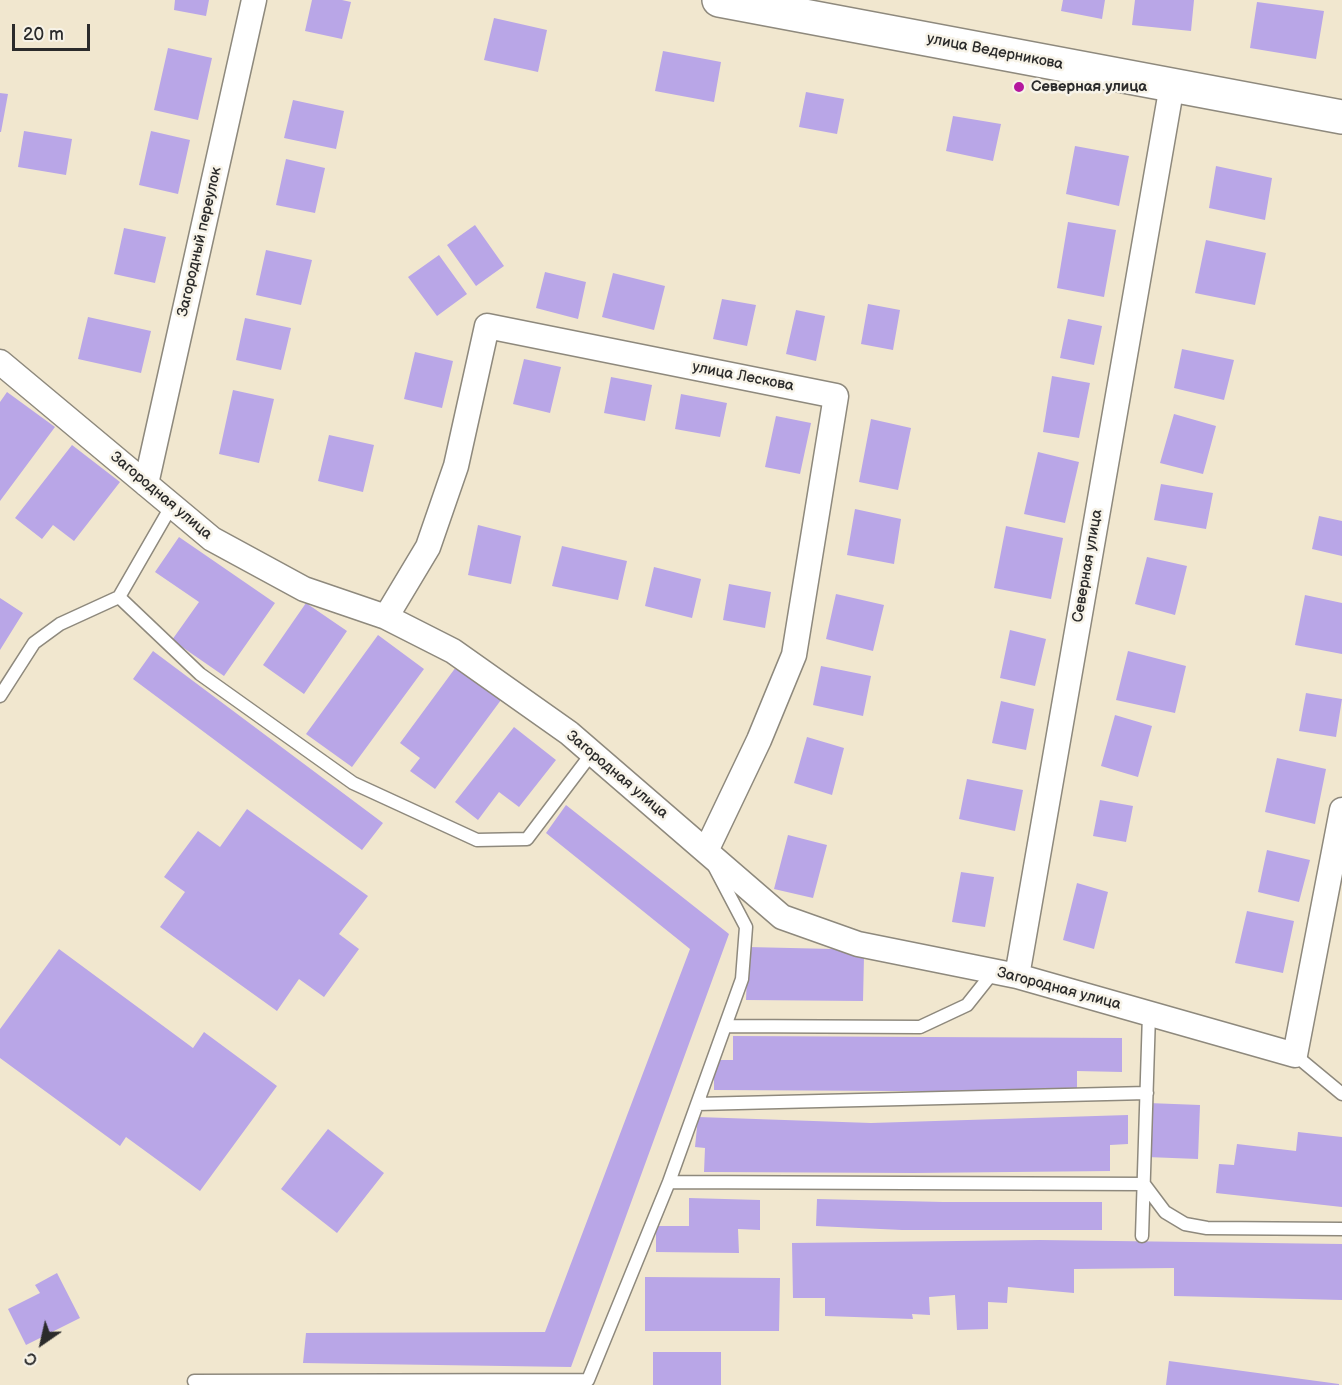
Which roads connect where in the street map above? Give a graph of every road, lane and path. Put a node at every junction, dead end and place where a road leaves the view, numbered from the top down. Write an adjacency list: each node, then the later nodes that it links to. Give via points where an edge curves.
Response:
1 (254, 0): 6 (street, Загородный переулок)
2 (720, 0): 3 (street, улица Ведерникова)
3 (1172, 85): 4 (street, улица Ведерникова); 14 (street, Северная улица)
4 (1342, 117)
5 (0, 362): 6 (street, Загородная улица)
6 (146, 484): 7 (street, Загородная улица)
7 (172, 505): 8 (lane); 9 (street, Загородная улица, via 212,539 304,589)
8 (119, 597): 10 (lane, via 60,624 34,643); 11 (lane, via 200,674 353,783 477,840 527,838)
9 (386, 617): 11 (street, Загородная улица, via 453,651); 13 (street, улица Лескова, via 428,546 452,476 487,326 836,396 794,655)
10 (0, 696)
11 (592, 753): 13 (street, Загородная улица)
12 (1342, 810): 17 (street)
13 (706, 851): 14 (street, Загородная улица, via 782,917 858,944); 16 (lane, via 746,927 742,979)
14 (1005, 974): 15 (street, Загородная улица); 16 (lane, via 967,1005 920,1027)
15 (1149, 1014): 17 (street, Загородная улица); 18 (lane)
16 (725, 1026): 20 (lane)
17 (1295, 1055): 19 (lane)
18 (1147, 1093): 20 (lane); 22 (lane)
19 (1342, 1094)
20 (697, 1104): 21 (lane)
21 (669, 1182): 22 (lane); 25 (lane, via 588,1380)
22 (1144, 1184): 23 (lane, via 1165,1212 1185,1224 1207,1228); 24 (lane)
23 (1342, 1229)
24 (1142, 1236)
25 (194, 1381)

